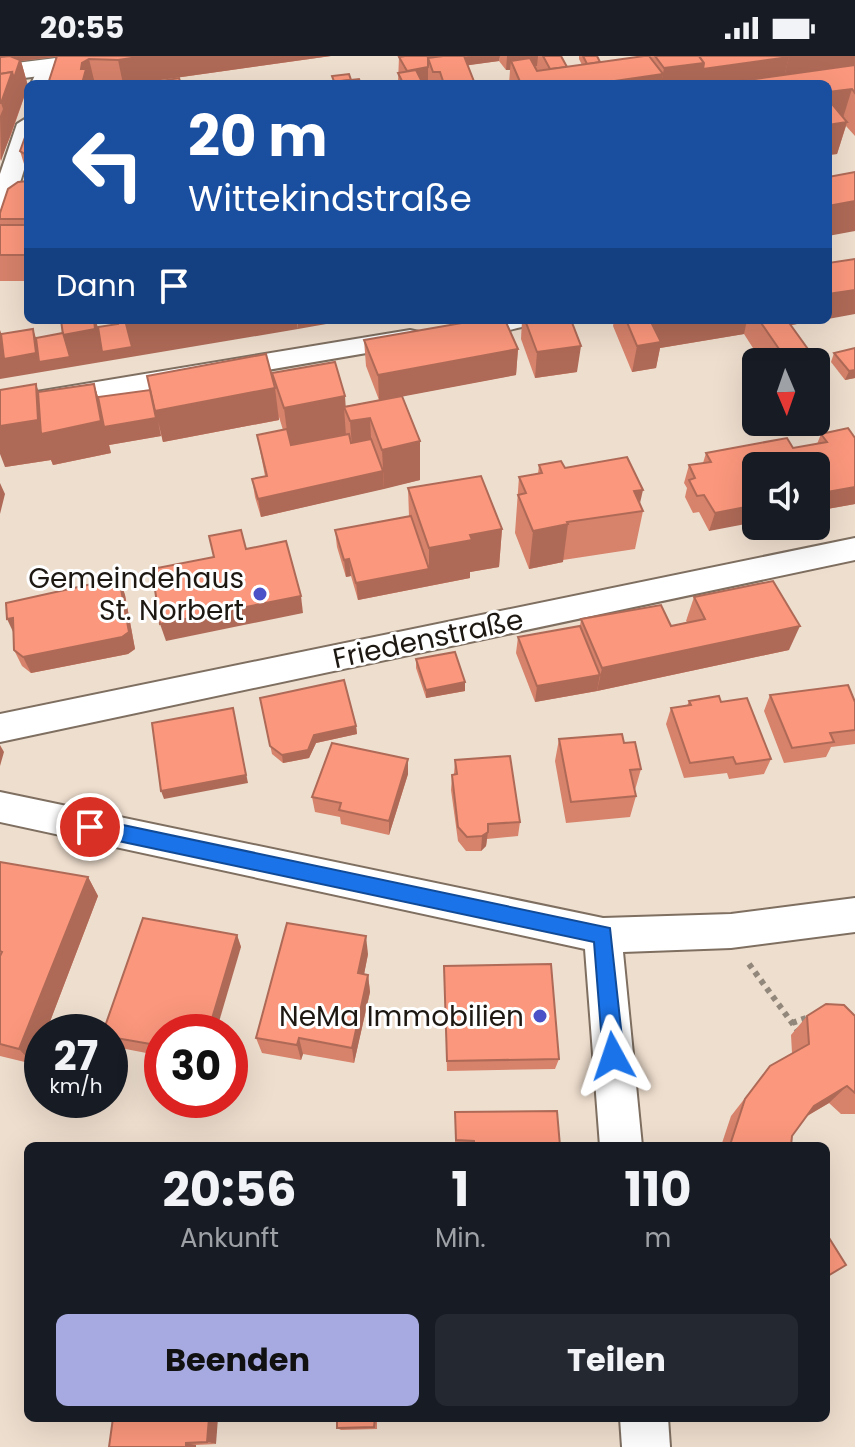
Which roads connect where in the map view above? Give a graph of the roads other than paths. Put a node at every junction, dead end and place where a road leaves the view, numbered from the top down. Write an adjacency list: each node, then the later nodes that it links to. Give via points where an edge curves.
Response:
1 (135, 56): 3 (main road)
2 (0, 73): 3 (main road)
3 (44, 76)
4 (24, 136): 6 (street)
5 (24, 202): 6 (street)
6 (0, 206)
7 (493, 324): 8 (street)
8 (0, 407)
9 (855, 549): 10 (street, Friedenstraße)
10 (0, 728)
11 (0, 807): 13 (street)
12 (855, 915): 13 (street, via 731,931)
13 (603, 935): 14 (street)
14 (621, 1142)
15 (644, 1422): 16 (street)
16 (646, 1447)

